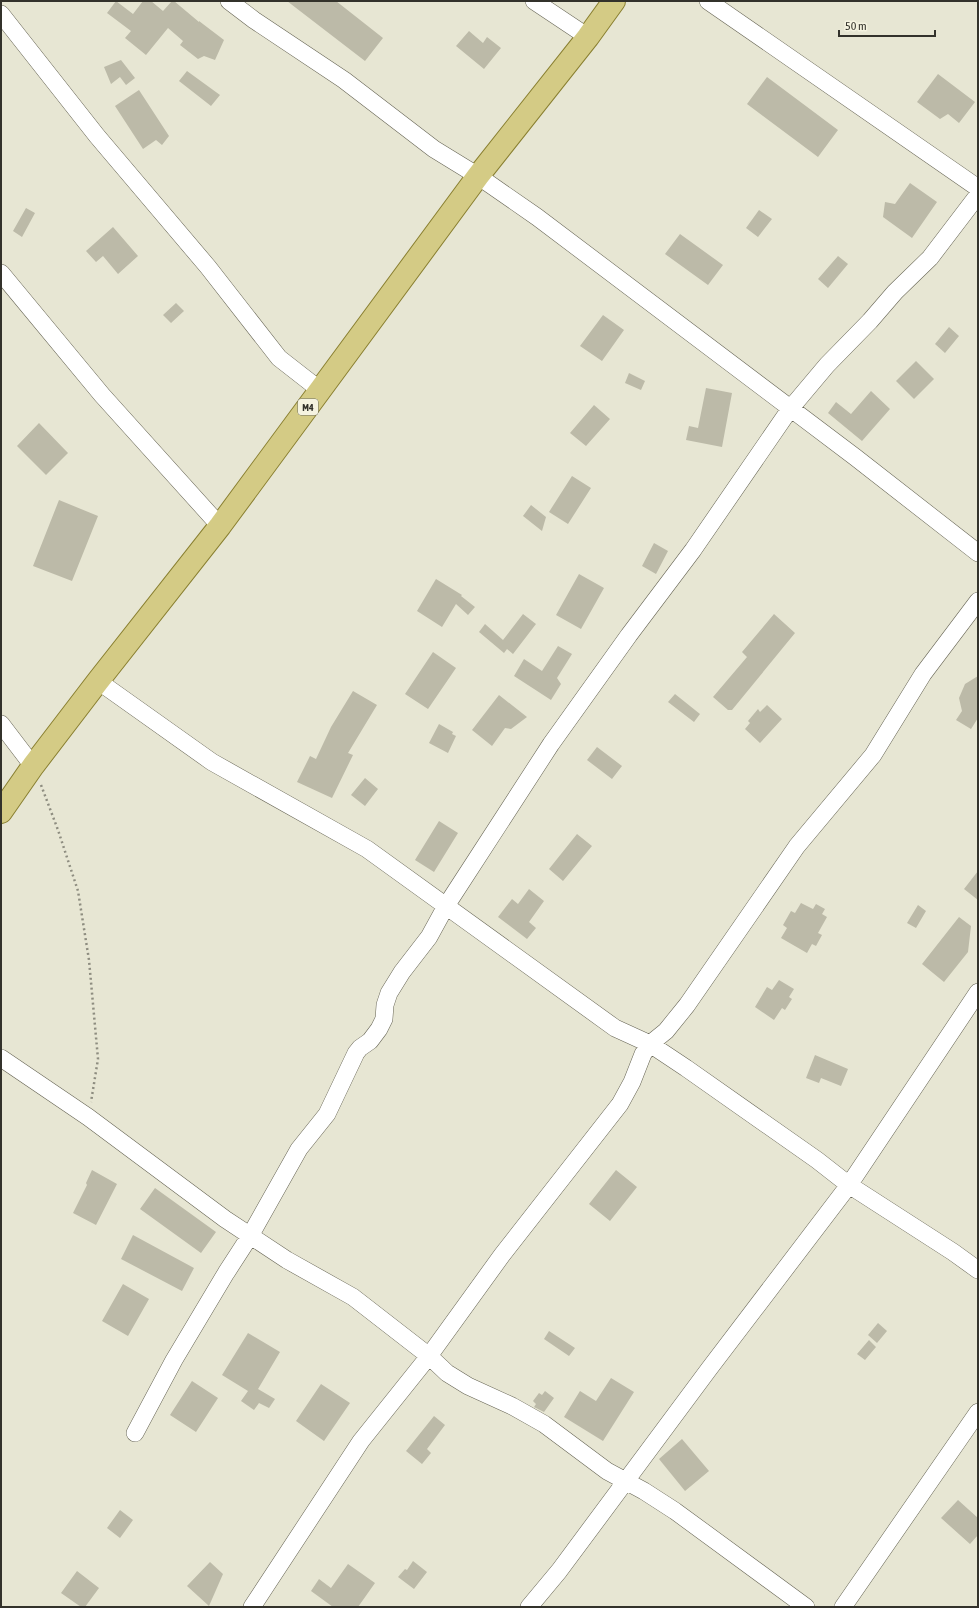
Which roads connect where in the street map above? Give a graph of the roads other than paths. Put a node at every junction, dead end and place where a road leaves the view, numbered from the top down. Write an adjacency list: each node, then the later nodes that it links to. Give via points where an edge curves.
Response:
1 (229, 1): 7 (street, via 344,80 434,149)
2 (534, 1): 6 (street)
3 (614, 1): 6 (main road, M4)
4 (708, 1): 8 (street)
5 (1, 14): 11 (street, via 97,136 208,267 279,358)
6 (588, 37): 7 (main road, M4)
7 (478, 176): 11 (main road, M4); 12 (street, via 537,217)
8 (978, 188)
9 (978, 195): 12 (street, via 930,258 827,365)
10 (1, 273): 13 (street, via 102,395)
11 (320, 390): 13 (main road, M4)
12 (790, 409): 14 (street); 20 (street, via 693,550 551,744)
13 (220, 526): 16 (main road, M4)
14 (978, 553)
15 (978, 601): 22 (street, via 924,674 873,755 797,846 687,1004 666,1031)
16 (98, 681): 18 (main road, M4); 20 (street, via 212,762 367,849)
17 (1, 724): 18 (street)
18 (33, 766): 19 (main road, M4)
19 (1, 812)
20 (446, 906): 22 (street, via 615,1028); 25 (street, via 429,937 389,993 384,1019 379,1028 370,1041 356,1053 327,1114 299,1149)
21 (978, 992): 24 (street)
22 (650, 1044): 24 (street); 27 (street, via 620,1104 502,1255)
23 (1, 1058): 25 (street, via 88,1117)
24 (849, 1185): 26 (street); 30 (street, via 713,1362)
25 (250, 1236): 27 (street, via 353,1297); 29 (street, via 178,1353)
26 (978, 1270)
27 (429, 1356): 30 (street, via 447,1373 544,1424 607,1471); 31 (street, via 360,1440)
28 (978, 1412): 34 (street)
29 (135, 1433)
30 (626, 1481): 32 (street); 33 (street, via 675,1511)
31 (252, 1607)
32 (529, 1607)
33 (806, 1607)
34 (843, 1607)

